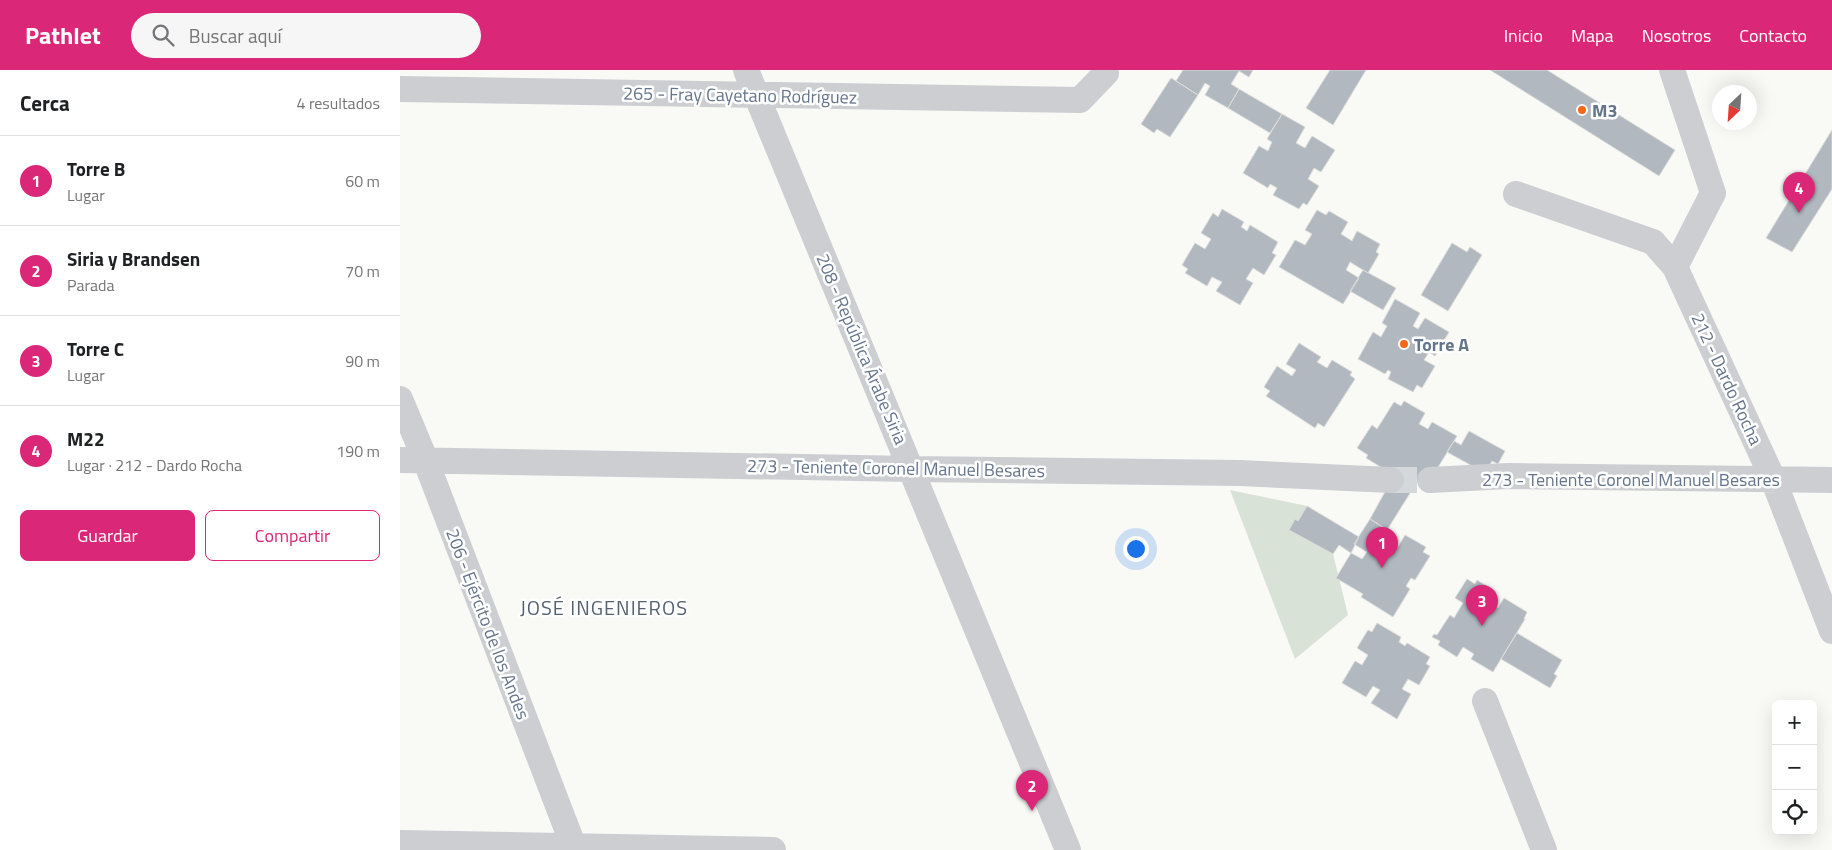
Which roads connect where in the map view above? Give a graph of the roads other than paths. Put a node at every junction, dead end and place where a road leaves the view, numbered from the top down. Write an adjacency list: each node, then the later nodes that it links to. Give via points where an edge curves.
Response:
1 (746, 70): 5 (street, 208 - República Árabe Siria)
2 (1672, 70): 7 (street, via 1713,193)
3 (1106, 73): 5 (street, 265 - Fray Cayetano Rodríguez, via 1080,100)
4 (400, 89): 5 (street, 265 - Fray Cayetano Rodríguez)
5 (756, 95): 10 (street, 208 - República Árabe Siria)
6 (1516, 194): 7 (street, 212 - Dardo Rocha, via 1653,242)
7 (1675, 267): 11 (street, 212 - Dardo Rocha)
8 (400, 399): 9 (street, 206 - Ejército de los Andes)
9 (412, 459): 10 (street, 273 - Teniente Coronel Manuel Besares); 18 (street, 206 - Ejército de los Andes)
10 (912, 469): 12 (street, 273 - Teniente Coronel Manuel Besares, via 1240,473); 20 (street, 208 - República Árabe Siria)
11 (1773, 479): 13 (street, 273 - Teniente Coronel Manuel Besares, via 1508,476); 14 (street, 273 - Teniente Coronel Manuel Besares); 15 (street, 212 - Dardo Rocha)
12 (1391, 480)
13 (1430, 480)
14 (1832, 480)
15 (1832, 631)
16 (1485, 701): 21 (street)
17 (400, 843): 18 (street)
18 (574, 848): 19 (street)
19 (773, 850)
20 (1068, 850)
21 (1544, 850)

